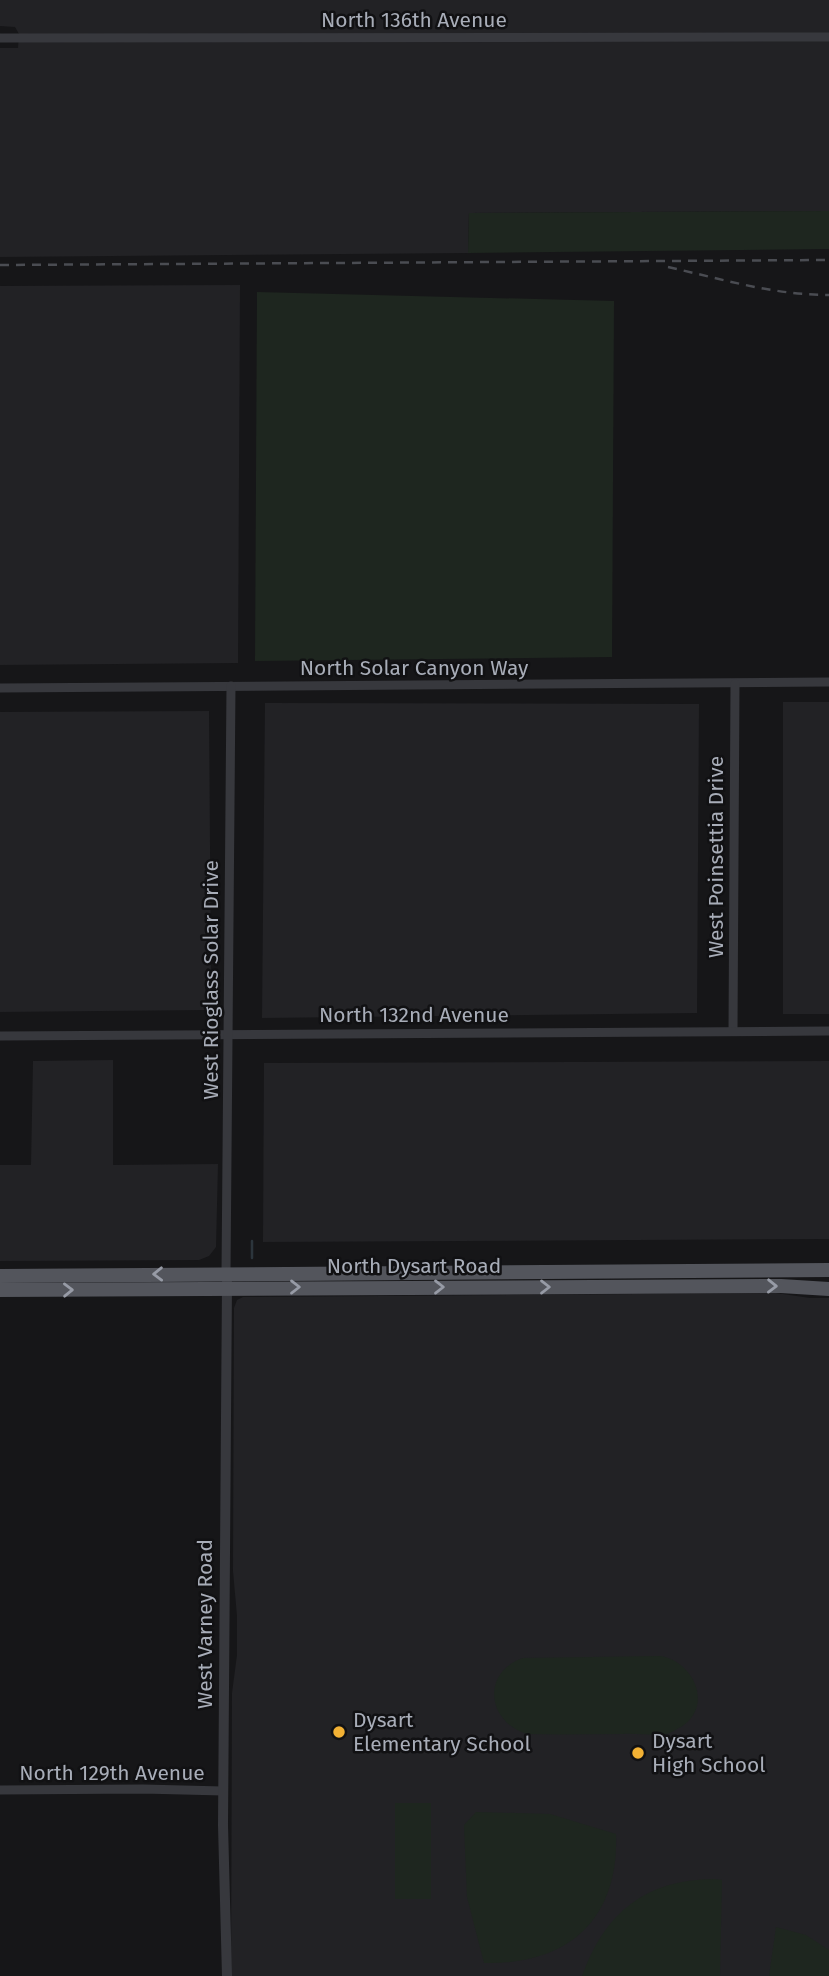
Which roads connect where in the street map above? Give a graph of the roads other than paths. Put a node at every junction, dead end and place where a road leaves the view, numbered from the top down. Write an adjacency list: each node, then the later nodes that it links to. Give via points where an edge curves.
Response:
1 (829, 37): 2 (street, North 136th Avenue)
2 (0, 38)
3 (829, 682): 4 (street, North Solar Canyon Way)
4 (735, 684): 5 (street, North Solar Canyon Way); 7 (street, West Poinsettia Drive)
5 (231, 687): 6 (street, North Solar Canyon Way); 9 (street, West Rioglass Solar Drive)
6 (0, 688)
7 (733, 1031): 8 (street, North 132nd Avenue); 9 (street, North 132nd Avenue)
8 (829, 1031)
9 (228, 1033): 10 (street, North 132nd Avenue); 13 (street, West Rioglass Solar Drive)
10 (0, 1037)
11 (829, 1270): 13 (main road, North Dysart Road)
12 (0, 1276): 13 (main road, North Dysart Road, one-way to 12)
13 (227, 1280): 14 (main road, North Dysart Road, one-way to 14); 15 (main road, North Dysart Road, one-way to 13); 17 (street, West Varney Road)
14 (829, 1289)
15 (0, 1290)
16 (0, 1790): 17 (street, North 129th Avenue)
17 (223, 1791): 18 (street, West Varney Road)
18 (227, 1976)

